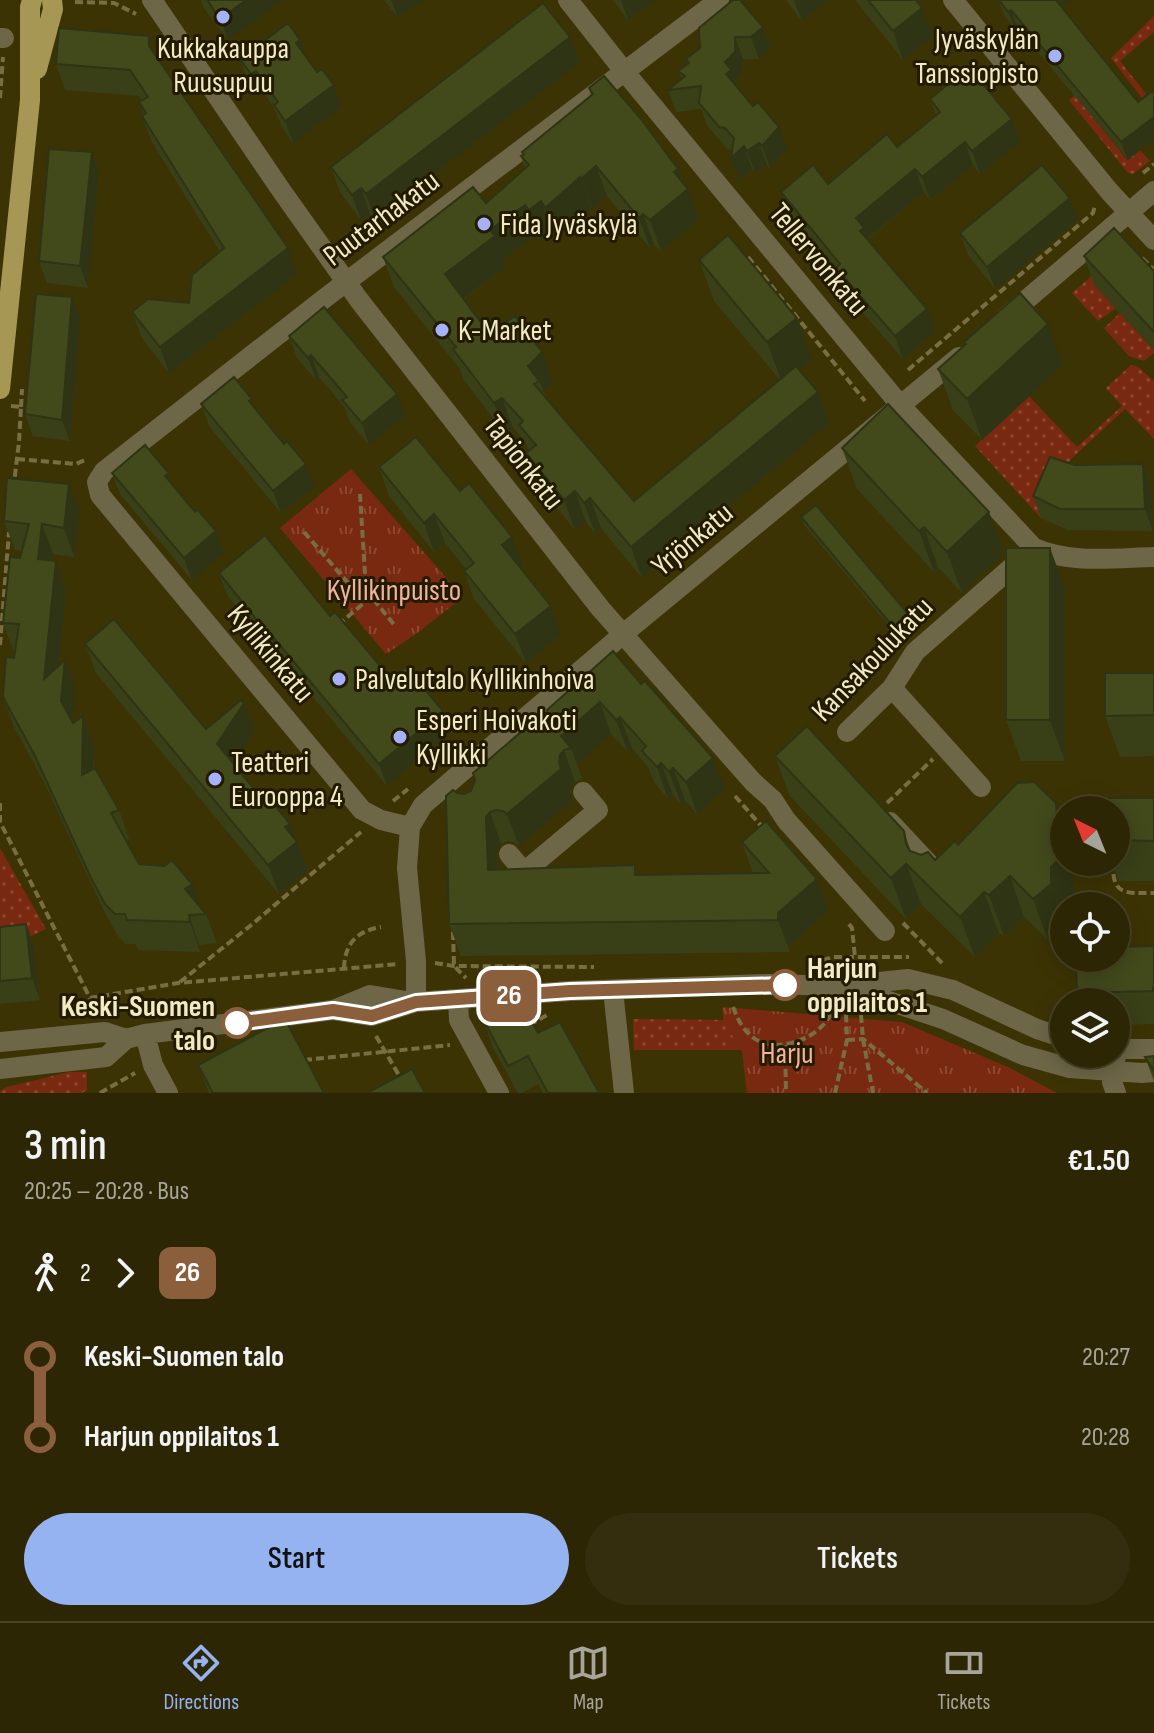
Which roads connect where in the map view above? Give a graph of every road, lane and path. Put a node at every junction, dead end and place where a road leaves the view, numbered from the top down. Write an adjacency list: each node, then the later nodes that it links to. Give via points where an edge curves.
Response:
1 (32, 0): 8 (main road)
2 (52, 0): 8 (main road)
3 (152, 0): 12 (street, Tapionkatu)
4 (568, 0): 7 (street, Tellervonkatu)
5 (719, 0): 7 (street, Puutarhakatu)
6 (953, 0): 10 (street)
7 (624, 71): 12 (street, Puutarhakatu); 18 (street, Tellervonkatu)
8 (30, 100): 15 (main road)
9 (1154, 191): 10 (street)
10 (1128, 213): 11 (street); 13 (street)
11 (1154, 240)
12 (346, 283): 23 (street, Puutarhakatu, via 104,471 97,482); 32 (street, Tapionkatu)
13 (995, 326)
14 (972, 345): 18 (street, Yrjönkatu)
15 (2, 360): 16 (main road)
16 (0, 389)
17 (0, 405): 20 (path, via 21,407)
18 (901, 406): 26 (street, Tellervonkatu); 32 (street, Yrjönkatu)
19 (92, 455): 20 (path, via 76,464)
20 (17, 459): 21 (path)
21 (12, 493)
22 (360, 494): 28 (path)
23 (100, 495): 45 (street, Kyllikinkatu, via 362,810)
24 (10, 523): 33 (path)
25 (304, 532): 28 (path, via 348,583)
26 (1034, 548): 27 (street, via 1066,558); 36 (street, Kansakoulukatu, via 915,652)
27 (1154, 557)
28 (366, 585): 29 (path)
29 (371, 597): 30 (path); 31 (path)
30 (338, 625)
31 (396, 627)
32 (622, 635): 46 (street, Yrjönkatu, via 529,727 455,790 423,805); 56 (street, Tapionkatu)
33 (0, 645)
34 (295, 662): 35 (path)
35 (273, 681)
36 (892, 688): 37 (street, Kansakoulukatu); 38 (street)
37 (847, 732)
38 (945, 747): 40 (street); 44 (path)
39 (416, 782): 45 (path, via 384,807)
40 (981, 787)
41 (730, 791): 48 (path)
42 (583, 792): 49 (street, via 598,810 524,872)
43 (0, 803): 61 (path, via 0,822 90,998)
44 (879, 810): 51 (street, via 931,866)
45 (381, 820): 46 (street, Kyllikinkatu)
46 (410, 827): 58 (street, via 407,868)
47 (362, 832): 61 (path)
48 (771, 837)
49 (509, 854)
50 (1112, 876): 52 (path, via 1128,893)
51 (934, 883)
52 (1154, 893)
53 (842, 917): 57 (path, via 852,928)
54 (453, 922): 59 (path)
55 (381, 927): 60 (path, via 356,937 347,948)
56 (885, 931)
57 (855, 957)
58 (416, 961): 60 (path); 65 (street)
59 (454, 966)
60 (344, 969): 61 (path)
61 (178, 983)
62 (841, 986): 63 (street); 73 (street, via 908,979 953,990); 86 (street, via 943,1019 1023,1055 1070,1068)
63 (613, 990): 64 (street); 91 (street)
64 (458, 1000): 65 (street); 78 (street, via 459,1020)
65 (416, 1002): 74 (street, via 370,995 333,1010)
66 (733, 1007): 79 (path, via 752,1037)
67 (553, 1012): 71 (path)
68 (833, 1012): 79 (path, via 807,1038)
69 (846, 1013): 76 (path)
70 (861, 1015): 75 (path)
71 (528, 1026)
72 (372, 1029): 82 (path)
73 (1050, 1033)
74 (136, 1037): 77 (street, via 105,1032); 85 (street, via 106,1057); 89 (street)
75 (863, 1039): 76 (path); 94 (path); 95 (path)
76 (847, 1040): 93 (path)
77 (0, 1042)
78 (472, 1043): 82 (path); 90 (street)
79 (785, 1045): 92 (path)
80 (1130, 1049): 81 (street)
81 (1154, 1049)
82 (385, 1052): 83 (path); 88 (path)
83 (302, 1061)
84 (1114, 1068): 86 (street)
85 (0, 1069)
86 (1114, 1072): 87 (street); 96 (street)
87 (1154, 1072)
88 (401, 1079)
89 (168, 1093)
90 (499, 1093)
91 (624, 1093)
92 (786, 1093)
93 (835, 1093)
94 (873, 1093)
95 (927, 1093)
96 (1116, 1093)

